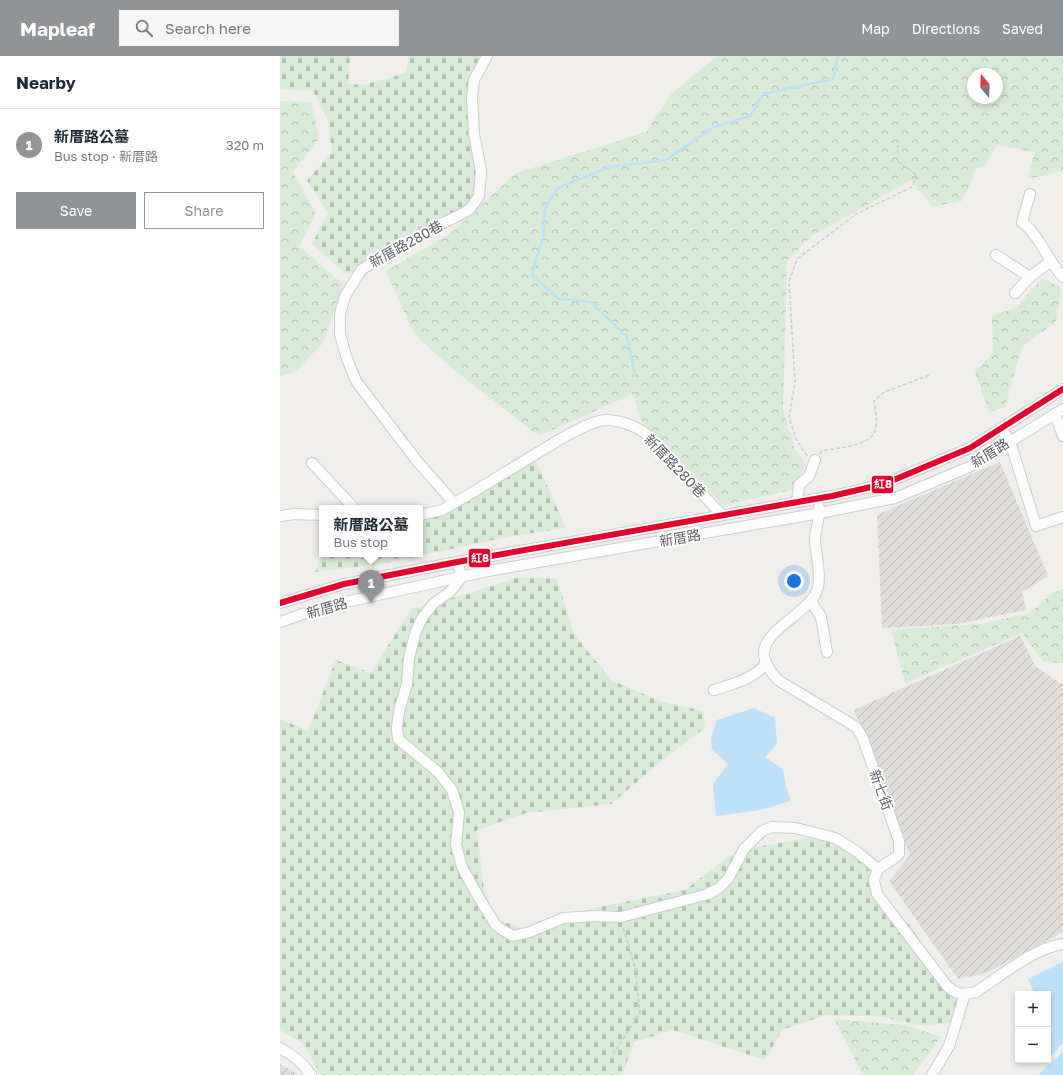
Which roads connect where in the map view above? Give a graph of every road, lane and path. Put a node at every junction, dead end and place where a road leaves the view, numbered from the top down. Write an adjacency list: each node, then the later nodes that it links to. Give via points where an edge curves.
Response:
1 (487, 56): 19 (street, 新厝路280巷, via 474,80 472,98 474,134 481,170 479,196 470,209 362,269 345,296 340,314 340,334 356,381 417,461)
2 (898, 145): 16 (path, via 897,161 917,175 912,187 856,214 825,237 797,259 789,281 795,382 789,418 796,439)
3 (1030, 194): 5 (street, via 1022,222 1030,229)
4 (996, 255): 7 (street)
5 (1051, 261): 6 (street); 7 (street)
6 (1063, 277)
7 (1030, 278): 8 (street)
8 (1015, 293)
9 (930, 375): 16 (path, via 884,392 874,401 875,432 864,442 822,451)
10 (1063, 389): 12 (street, 新厝路)
11 (1059, 411): 13 (street); 14 (street, 新厝路)
12 (1001, 428): 14 (street); 17 (street, 新厝路, via 970,448 884,484)
13 (1063, 436)
14 (1010, 441): 22 (street, 新厝路, via 969,467 895,498); 27 (street, via 1036,526)
15 (312, 463): 20 (street)
16 (814, 463): 18 (street, via 808,476 799,485)
17 (818, 498): 18 (street, 新厝路); 22 (street)
18 (797, 502): 21 (street, 新厝路)
19 (454, 504): 23 (street, 新厝路280巷); 25 (street, 新厝路280巷, via 563,438 594,422 604,420 633,426 645,433)
20 (351, 505)
21 (752, 510): 25 (street, 新厝路); 28 (street)
22 (820, 513): 28 (street, 新厝路); 31 (street, via 816,538 819,583)
23 (423, 514)
24 (319, 515): 26 (street)
25 (722, 515): 29 (street, 新厝路)
26 (280, 516)
27 (1063, 517)
28 (753, 525): 30 (street, 新厝路)
29 (457, 562): 30 (street); 32 (street, 新厝路, via 344,584)
30 (462, 577): 33 (street, 新厝路, via 323,607); 38 (street, via 450,592 434,603 422,618 415,634 397,728 398,739 438,772 452,790 458,812 456,845 462,867 500,929 513,936 563,918)
31 (811, 601): 34 (street, via 821,617); 35 (street, via 769,639 765,647)
32 (280, 603)
33 (280, 622)
34 (827, 652)
35 (766, 663): 36 (street, via 751,677); 37 (street, 新七街, via 781,682 856,727 862,736 899,841 899,854)
36 (714, 690)
37 (878, 869): 38 (street, via 835,838 796,828 772,827 762,831 744,849 728,879 719,888 700,896); 40 (street, via 874,880 877,894 947,986 954,992)
38 (621, 917): 42 (path, via 635,968 640,1013)
39 (1063, 944): 40 (street, via 1037,952 976,992)
40 (965, 994): 44 (street, via 949,1046)
41 (280, 1048): 43 (street)
42 (613, 1054)
43 (312, 1075)
44 (932, 1075)

